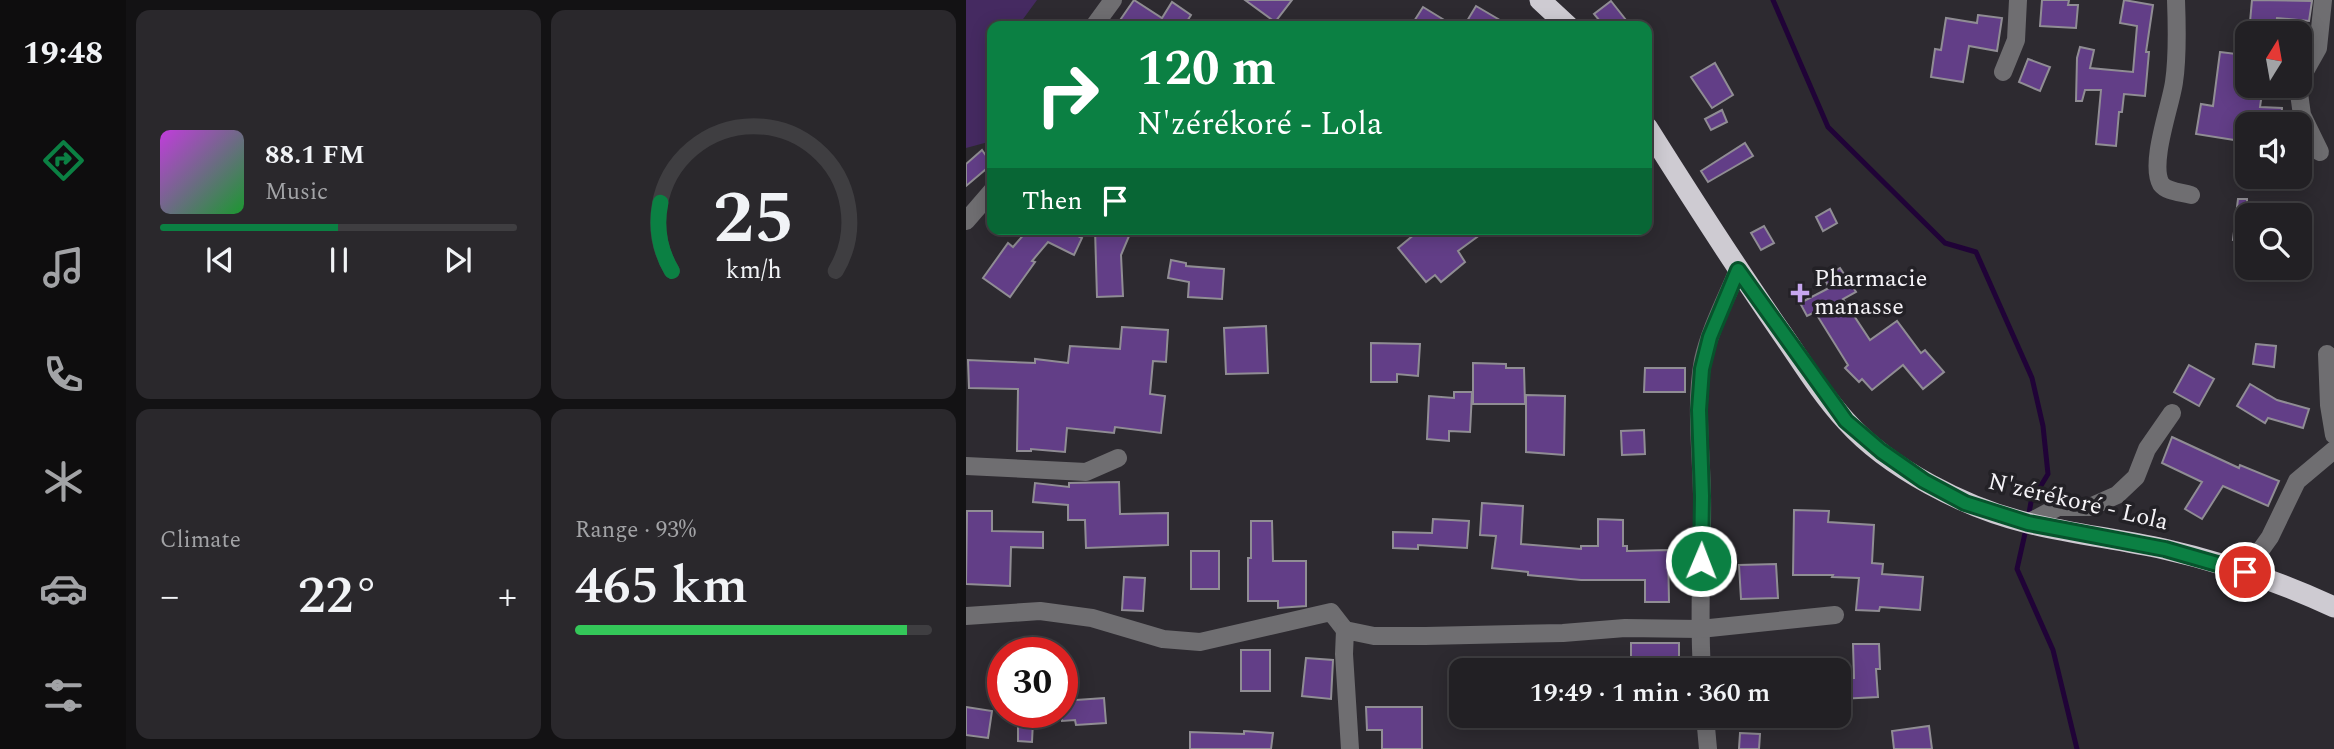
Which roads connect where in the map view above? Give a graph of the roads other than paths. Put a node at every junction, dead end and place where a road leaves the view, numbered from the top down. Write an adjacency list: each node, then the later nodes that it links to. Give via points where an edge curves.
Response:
1 (1113, 0): 6 (street)
2 (1540, 0): 7 (highway)
3 (2018, 0): 10 (street, via 2016,40)
4 (2176, 0): 14 (street, via 2174,82 2157,170 2166,189)
5 (2323, 0): 8 (street)
6 (1098, 21)
7 (1563, 21)
8 (2326, 51): 9 (street)
9 (2312, 67)
10 (2003, 72)
11 (2300, 98): 13 (street, via 2302,115)
12 (1652, 135): 17 (highway, N'zérékoré - Lola)
13 (2320, 152)
14 (2191, 195)
15 (987, 197): 16 (street)
16 (966, 221)
17 (1738, 270): 24 (highway, N'zérékoré - Lola, via 1846,421 1924,481 1965,503); 29 (street, via 1702,369)
18 (2327, 354): 20 (street)
19 (2172, 413): 24 (street, via 2147,449 2136,477 2117,495 2090,508 2058,507)
20 (2334, 435)
21 (2334, 450): 25 (street, via 2297,481 2270,537)
22 (1118, 458): 23 (street, via 1086,472)
23 (966, 466)
24 (2028, 523): 25 (highway, N'zérékoré - Lola, via 2165,549)
25 (2245, 572): 26 (highway, N'zérékoré - Lola)
26 (2334, 607)
27 (1835, 615): 29 (street)
28 (966, 616): 30 (street, via 1040,611 1092,618 1163,639 1200,642 1331,612)
29 (1700, 629): 30 (street, via 1425,636 1374,636); 31 (street)
30 (1345, 630): 33 (street)
31 (1701, 658)
32 (1706, 728): 34 (street)
33 (1350, 749)
34 (1708, 749)

